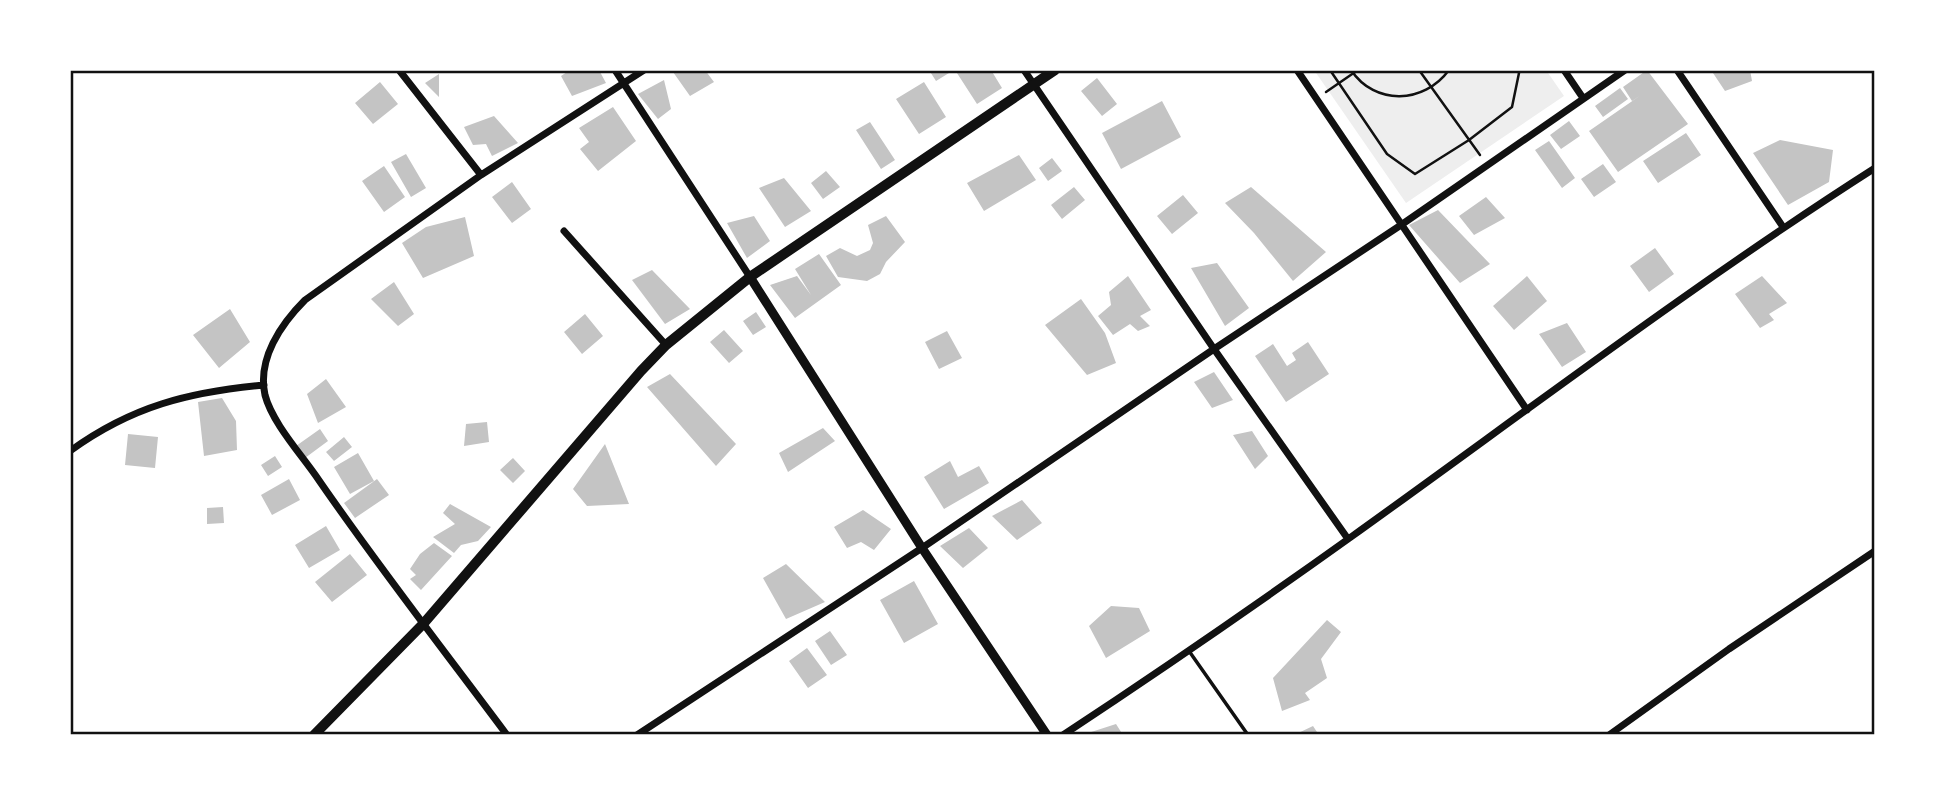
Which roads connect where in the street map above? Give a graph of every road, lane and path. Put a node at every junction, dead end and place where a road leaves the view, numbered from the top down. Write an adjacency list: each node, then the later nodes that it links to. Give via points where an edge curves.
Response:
1 (399, 70): 25 (street)
2 (615, 70): 16 (street)
3 (644, 70): 16 (street)
4 (1024, 70): 18 (street)
5 (1055, 70): 18 (main road)
6 (1297, 70): 21 (street)
7 (1329, 70): 17 (path)
8 (1358, 70): 15 (path)
9 (1419, 70): 19 (path)
10 (1449, 70): 19 (path)
11 (1517, 70): 22 (path, via 1511,107)
12 (1564, 70): 20 (street)
13 (1625, 70): 20 (street)
14 (1677, 70): 27 (street)
15 (1352, 72): 17 (path); 19 (path, via 1385,96 1405,97)
16 (623, 83): 25 (street); 29 (street)
17 (1338, 83): 21 (path); 22 (path, via 1387,154 1415,174)
18 (1033, 84): 29 (main road); 31 (street)
19 (1431, 87): 22 (path)
20 (1583, 98): 23 (street)
21 (1317, 99): 26 (street)
22 (1469, 140): 23 (path)
23 (1487, 165): 26 (street)
24 (1875, 168): 27 (street)
25 (481, 175): 32 (street, via 304,300 272,346)
26 (1401, 226): 31 (street); 33 (street)
27 (1783, 228): 33 (street)
28 (564, 231): 30 (street)
29 (750, 277): 30 (main road); 36 (street)
30 (666, 345): 38 (main road)
31 (1214, 349): 35 (street); 36 (street)
32 (264, 386): 34 (street, via 215,390 150,408 106,426); 38 (street, via 273,414)
33 (1527, 410): 35 (street)
34 (70, 451)
35 (1348, 539): 39 (street)
36 (922, 548): 42 (street); 43 (street)
37 (1875, 551): 46 (street)
38 (424, 623): 40 (main road); 41 (street)
39 (1189, 651): 44 (street); 45 (lane)
40 (314, 735)
41 (507, 735)
42 (637, 735)
43 (1047, 735)
44 (1063, 735)
45 (1248, 735)
46 (1609, 735)

